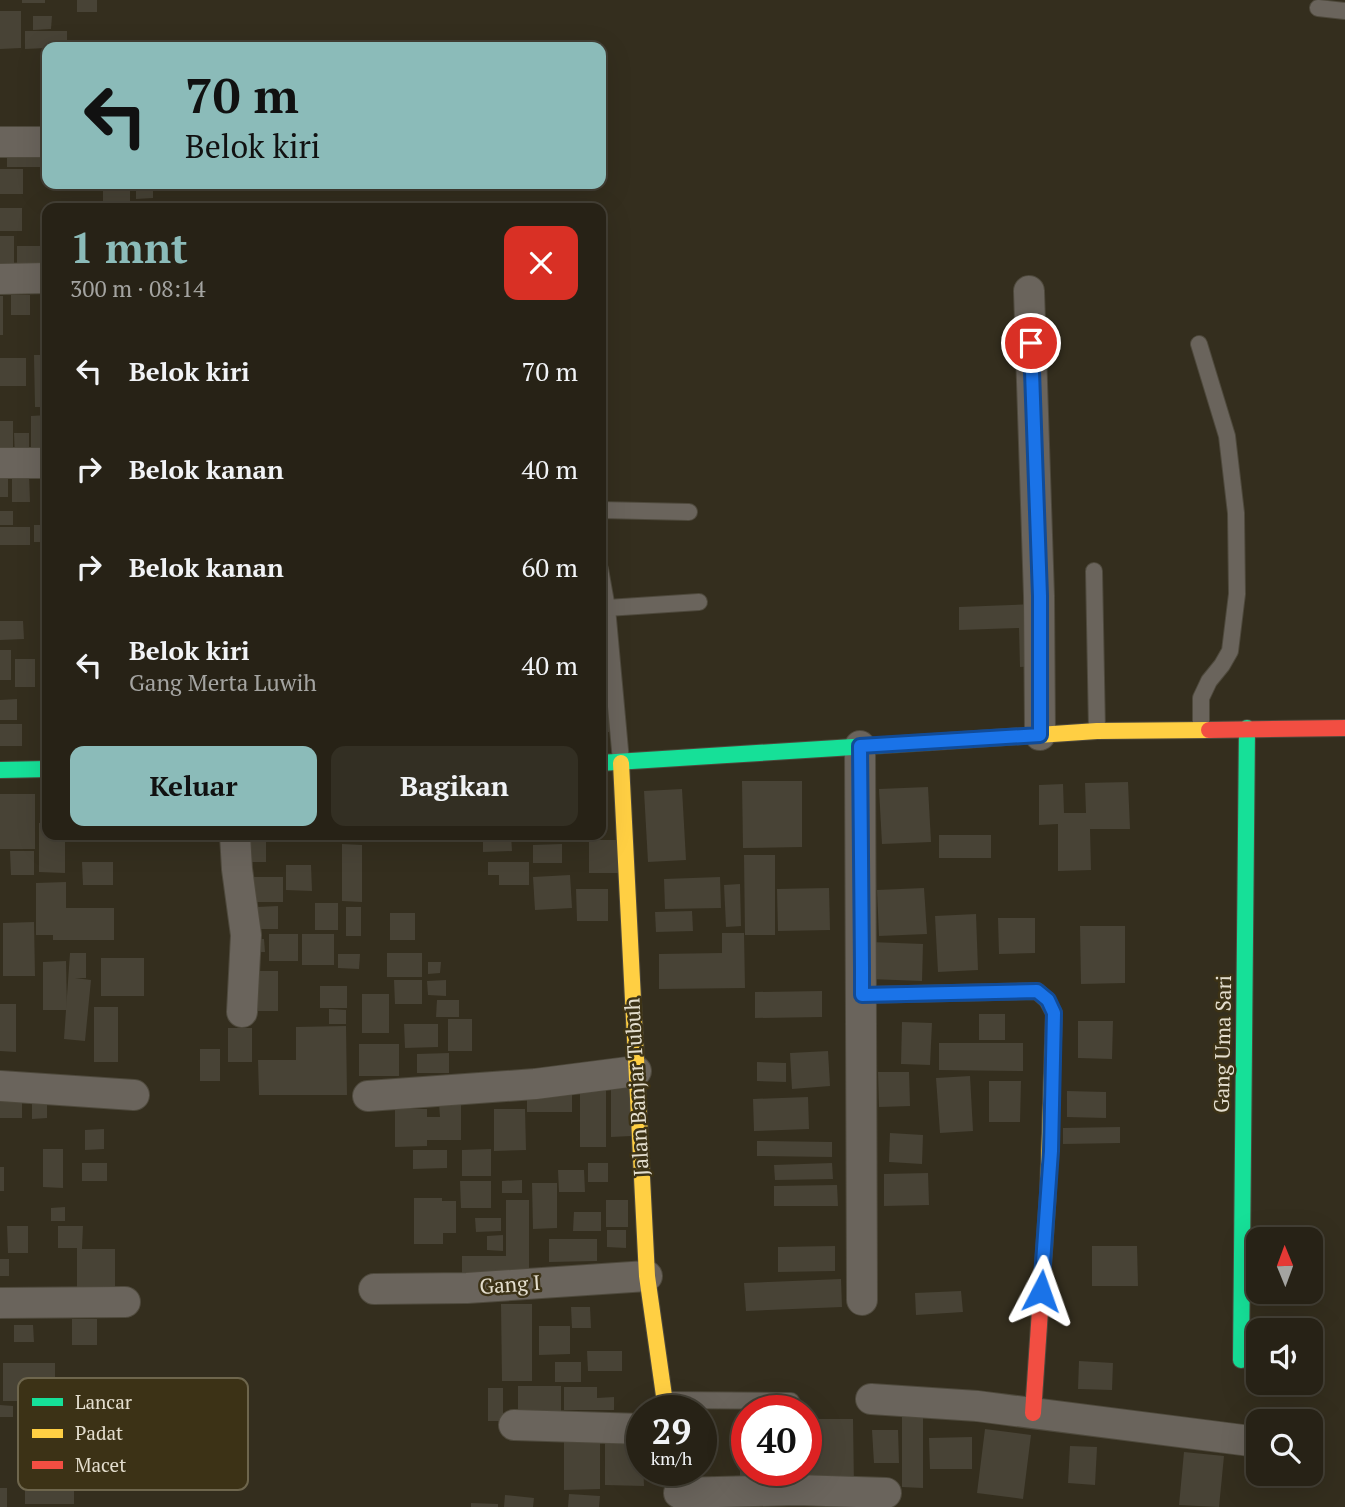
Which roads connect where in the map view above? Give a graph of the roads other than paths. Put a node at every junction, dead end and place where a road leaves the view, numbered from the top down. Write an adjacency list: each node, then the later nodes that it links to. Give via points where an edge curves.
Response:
1 (1318, 8): 2 (lane)
2 (1345, 11)
3 (0, 142): 4 (street)
4 (42, 142)
5 (42, 278): 6 (street)
6 (0, 279)
7 (1030, 291): 21 (street)
8 (1199, 344): 19 (lane, via 1227,436 1236,513 1237,594 1230,651 1201,698)
9 (0, 463): 10 (street)
10 (42, 463)
11 (606, 510): 12 (lane)
12 (689, 512)
13 (1094, 571): 20 (lane)
14 (606, 602): 16 (lane)
15 (699, 602): 16 (lane)
16 (607, 608): 24 (lane)
17 (1247, 728): 18 (street); 19 (street); 39 (street, Gang Uma Sari)
18 (1345, 728)
19 (1201, 729): 20 (street)
20 (1097, 732): 21 (street)
21 (1040, 735): 22 (street)
22 (860, 746): 24 (street); 28 (street)
23 (606, 763): 24 (street)
24 (621, 763): 30 (street, Jalan Banjar Tubuh)
25 (42, 769): 26 (street)
26 (0, 770)
27 (235, 840): 29 (street, via 246,935)
28 (862, 995): 36 (street); 42 (street, via 1037,991 1054,1013 1051,1151)
29 (242, 1012)
30 (636, 1071): 33 (street, via 535,1084); 34 (street, Jalan Banjar Tubuh)
31 (0, 1086): 32 (street)
32 (134, 1095)
33 (368, 1096)
34 (647, 1276): 35 (street, Gang I); 40 (street, Jalan Banjar Tubuh)
35 (374, 1290)
36 (862, 1300)
37 (125, 1302): 38 (street)
38 (0, 1303)
39 (1241, 1360)
40 (664, 1395)
41 (871, 1399): 42 (street)
42 (1033, 1413): 45 (street)
43 (513, 1425): 44 (street)
44 (626, 1429)
45 (1246, 1440)
46 (678, 1490): 47 (street)
47 (886, 1493)

